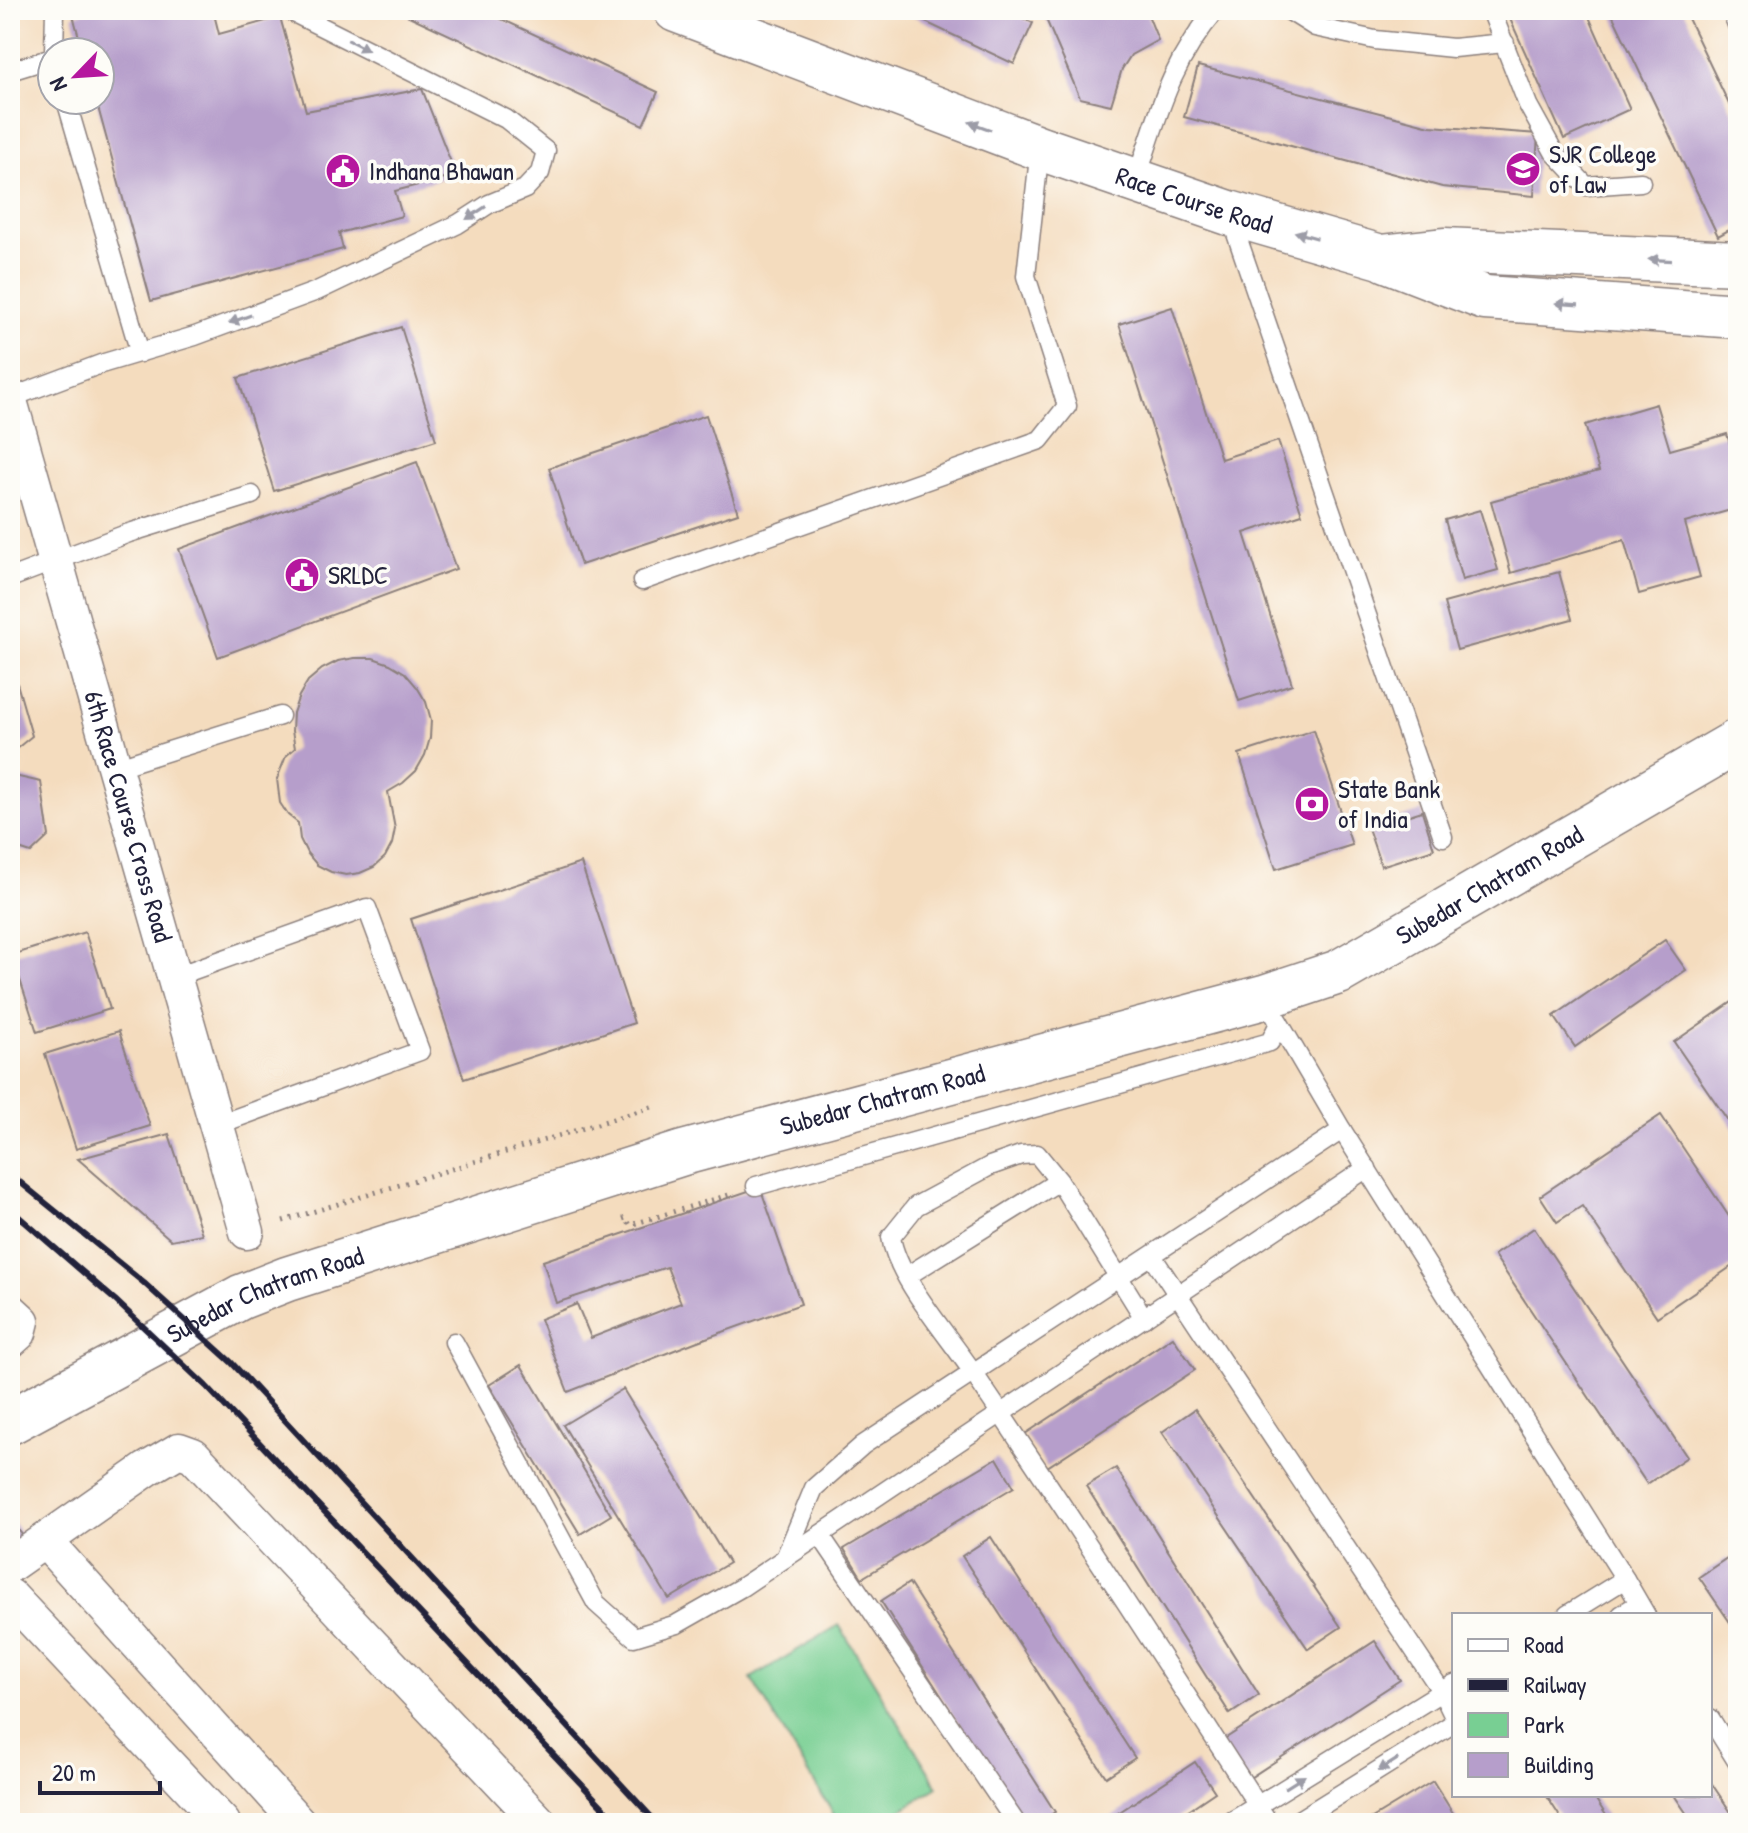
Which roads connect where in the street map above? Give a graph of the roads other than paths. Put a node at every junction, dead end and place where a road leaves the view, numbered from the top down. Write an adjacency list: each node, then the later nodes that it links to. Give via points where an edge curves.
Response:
1 (55, 10): 9 (lane)
2 (288, 10): 21 (lane, one-way to 21, via 506,119 546,151 540,173 525,189 317,291)
3 (676, 10): 14 (main road, Race Course Road, one-way to 3)
4 (1216, 10): 15 (lane, via 1193,36 1170,80)
5 (1288, 10): 10 (lane, via 1315,27 1375,40 1453,48)
6 (1491, 10): 10 (lane)
7 (1731, 10): 8 (lane)
8 (1738, 27)
9 (54, 36)
10 (1505, 43): 16 (lane, via 1547,140 1586,186)
11 (36, 63): 12 (lane)
12 (10, 71)
13 (71, 116): 21 (lane)
14 (1040, 148): 15 (main road, Race Course Road); 26 (lane, via 1026,276 1067,406 1040,440)
15 (1136, 180): 17 (main road, Race Course Road)
16 (1641, 182)
17 (1229, 213): 18 (main road, Race Course Road, one-way to 17); 30 (lane)
18 (1381, 257): 19 (main road, Race Course Road, one-way to 18, via 1444,250); 20 (main road, one-way to 18, via 1485,298)
19 (1738, 263)
20 (1738, 316)
21 (140, 353): 22 (lane)
22 (10, 400): 24 (street, 6th Race Course Cross Road)
23 (252, 495): 24 (lane)
24 (55, 560): 25 (lane); 29 (street, 6th Race Course Cross Road)
25 (10, 578)
26 (642, 581)
27 (280, 716): 29 (lane)
28 (1738, 741): 32 (main road, Subedar Chatram Road)
29 (115, 768): 31 (street, 6th Race Course Cross Road)
30 (1443, 837)
31 (174, 977): 33 (street, 6th Race Course Cross Road); 33 (lane, via 367,908 420,1051)
32 (1272, 1010): 34 (lane); 37 (lane, via 1270,1042); 47 (main road, Subedar Chatram Road, via 683,1153 287,1279 241,1297)
33 (217, 1125): 38 (street, 6th Race Course Cross Road)
34 (1342, 1130): 35 (lane); 39 (lane)
35 (1367, 1168): 42 (lane); 52 (lane)
36 (1059, 1181): 40 (lane); 40 (lane, via 1037,1154 1021,1155 916,1206 891,1237); 41 (lane)
37 (756, 1186)
38 (247, 1232)
39 (1152, 1256): 41 (lane); 42 (lane)
40 (907, 1276): 45 (lane)
41 (1118, 1278): 43 (lane); 45 (lane)
42 (1177, 1295): 43 (lane); 56 (lane)
43 (1144, 1318): 46 (lane)
44 (454, 1342): 50 (lane, via 596,1603 634,1637 677,1624)
45 (974, 1372): 46 (lane); 50 (lane, via 863,1445 814,1488)
46 (1000, 1414): 48 (lane); 60 (lane)
47 (10, 1422)
48 (820, 1535): 50 (lane); 64 (lane)
49 (45, 1541): 51 (street); 62 (street); 63 (street, via 168,1456 179,1450 193,1455)
50 (785, 1558)
51 (10, 1565)
52 (1625, 1579): 54 (lane); 55 (lane)
53 (10, 1596): 61 (street)
54 (1642, 1609)
55 (1570, 1613)
56 (1448, 1688): 60 (lane, one-way to 56)
57 (1712, 1721): 59 (lane)
58 (1452, 1724): 67 (lane, one-way to 67)
59 (1738, 1763)
60 (1258, 1805): 65 (lane); 66 (lane)
61 (223, 1823)
62 (299, 1823)
63 (540, 1823)
64 (1016, 1823)
65 (1229, 1823)
66 (1269, 1823)
67 (1294, 1823)

